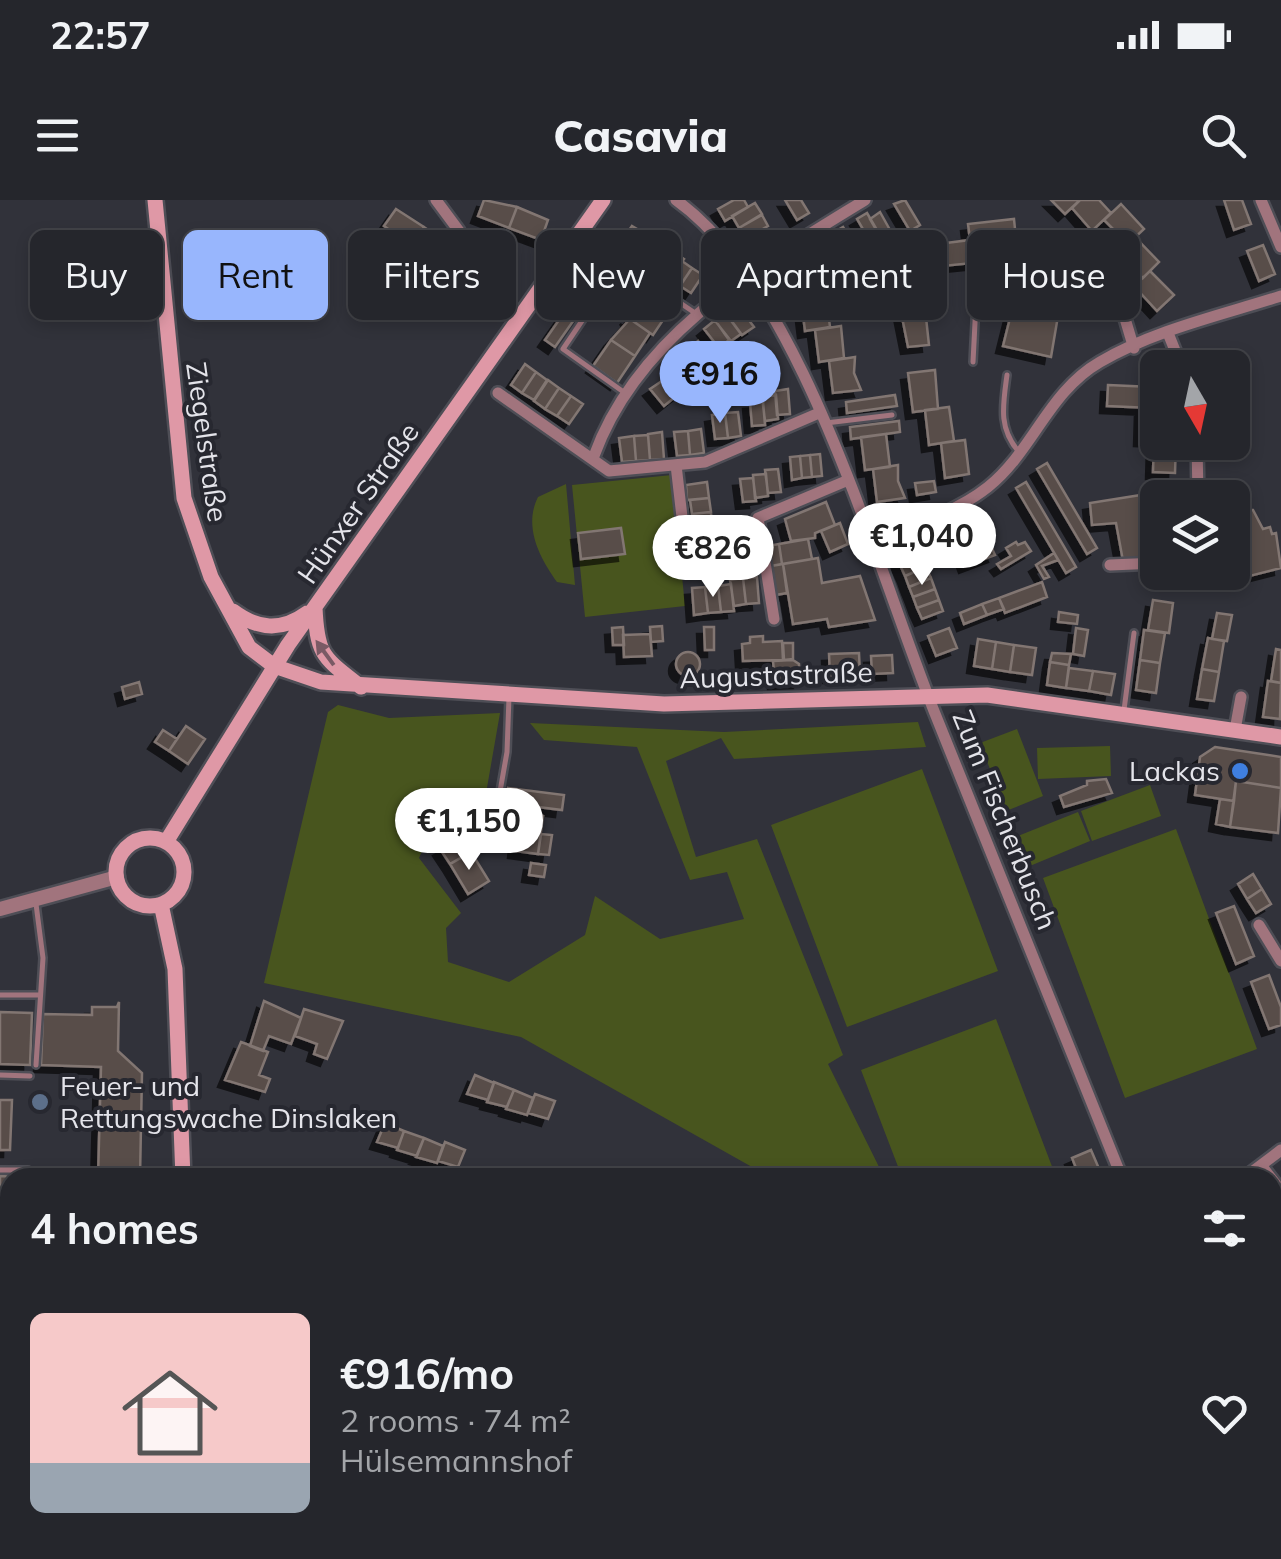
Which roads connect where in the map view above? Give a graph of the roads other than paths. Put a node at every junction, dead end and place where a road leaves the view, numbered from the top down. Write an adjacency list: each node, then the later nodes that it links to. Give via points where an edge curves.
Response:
1 (155, 200): 34 (main road, Ziegelstraße, via 184,498)
2 (436, 200): 7 (street)
3 (603, 200): 35 (main road, Hünxer Straße)
4 (676, 200): 8 (street, Zum Fischerbusch)
5 (865, 200): 9 (street)
6 (1261, 200): 10 (street)
7 (458, 230)
8 (714, 230)
9 (816, 230)
10 (1281, 247)
11 (1281, 296): 17 (street)
12 (701, 311): 13 (street)
13 (698, 314): 23 (street); 23 (lane, via 621,263 563,349)
14 (774, 320): 25 (street, Zum Fischerbusch)
15 (975, 320): 20 (lane)
16 (1125, 320): 18 (street)
17 (1168, 332): 18 (street); 19 (street)
18 (1134, 348): 26 (street, via 1100,362 1056,398)
19 (1175, 350)
20 (973, 362)
21 (1007, 375): 26 (lane, via 1003,424)
22 (498, 393): 27 (street)
23 (626, 394): 27 (street)
24 (892, 415): 25 (lane)
25 (822, 418): 28 (street, via 705,462); 29 (street, Zum Fischerbusch)
26 (1019, 452): 30 (street, via 990,486 954,509)
27 (594, 456): 28 (street, via 609,471)
28 (676, 466): 31 (street)
29 (846, 481): 30 (street, Zum Fischerbusch); 36 (street, via 758,518)
30 (869, 541): 40 (street, Zum Fischerbusch)
31 (685, 543)
32 (1140, 563): 33 (street)
33 (1110, 564)
34 (226, 606): 35 (main road, via 266,628 298,620); 38 (main road, Ziegelstraße, via 250,646)
35 (315, 606): 38 (main road, Hünxer Straße); 39 (main road, one-way to 35, via 322,656)
36 (774, 619)
37 (1134, 632): 43 (lane)
38 (274, 666): 39 (main road, Augustastraße); 47 (main road, Hünxer Straße)
39 (361, 687): 41 (main road, Augustastraße)
40 (927, 694): 41 (main road, Augustastraße, via 700,704); 43 (main road, Augustastraße, via 987,694); 62 (street, Zum Fischerbusch)
41 (508, 697): 46 (lane, via 507,752)
42 (1241, 697): 44 (street)
43 (1123, 713): 44 (main road, Augustastraße)
44 (1235, 730): 45 (main road, Augustastraße)
45 (1281, 737)
46 (493, 832)
47 (166, 842): 48 (main road, via 135,842 120,856); 50 (main road, via 182,858 184,880)
48 (117, 878): 49 (street); 50 (main road, via 134,901)
49 (35, 899): 51 (street); 55 (lane)
50 (160, 904): 61 (main road, via 175,969)
51 (0, 909)
52 (1259, 926): 53 (street)
53 (1281, 961)
54 (0, 995): 55 (lane)
55 (40, 995): 56 (lane)
56 (36, 1066)
57 (0, 1075): 58 (lane)
58 (30, 1076)
59 (1281, 1150): 60 (street)
60 (1264, 1164): 63 (street); 64 (lane)
61 (184, 1168)
62 (1118, 1168)
63 (1258, 1168)
64 (1267, 1168)

